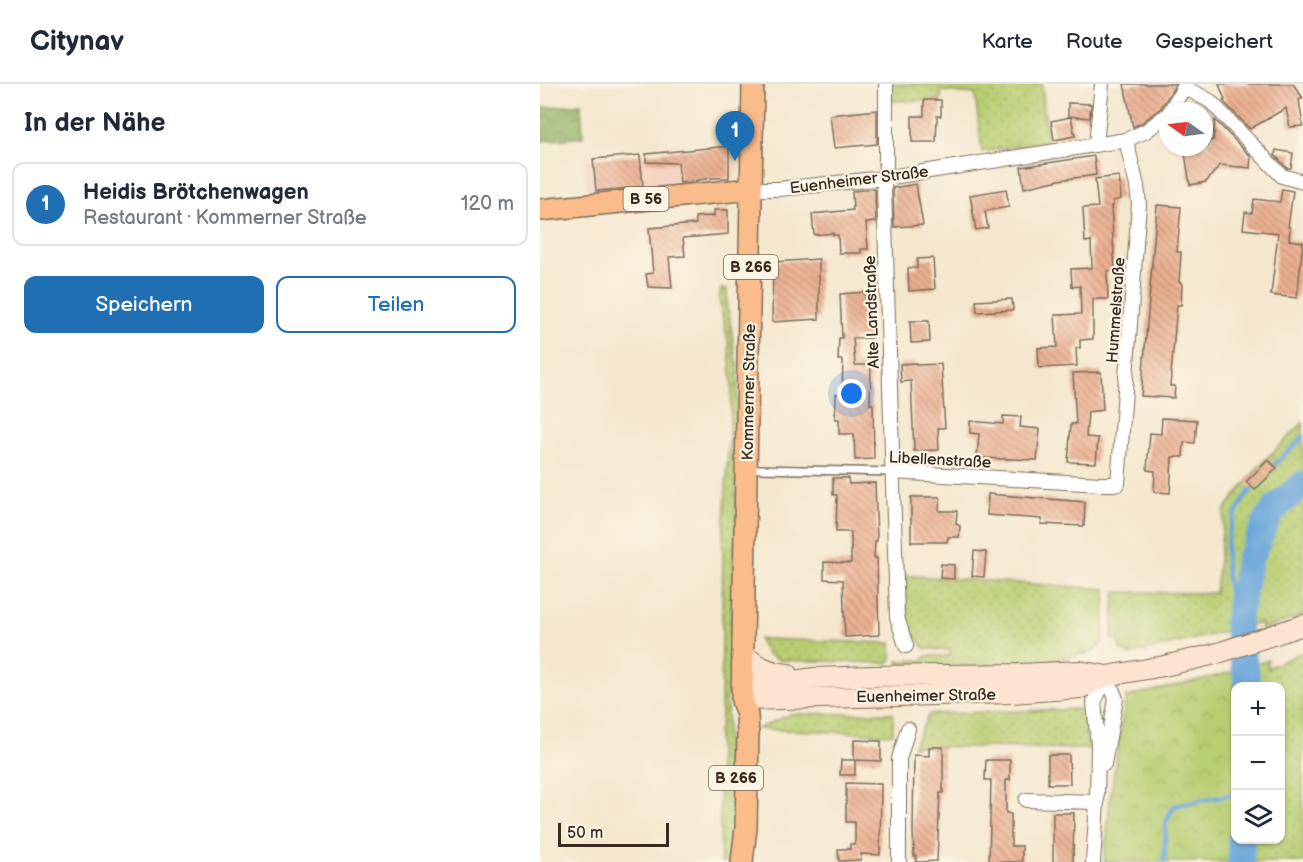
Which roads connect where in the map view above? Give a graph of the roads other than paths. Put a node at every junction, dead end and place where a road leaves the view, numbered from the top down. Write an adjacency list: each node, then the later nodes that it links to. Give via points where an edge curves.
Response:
1 (753, 84): 11 (main road, Kommerner Straße)
2 (886, 84): 9 (street, Alte Landstraße)
3 (1102, 84): 8 (street)
4 (1185, 86): 5 (street, Euenheimer Straße); 10 (street, via 1210,101 1282,176)
5 (1175, 102)
6 (1159, 120): 7 (street, Euenheimer Straße)
7 (1126, 140): 8 (street, Euenheimer Straße); 15 (street, Hummelstraße, via 1139,204)
8 (1096, 144): 9 (street, Euenheimer Straße)
9 (885, 178): 11 (street, Euenheimer Straße); 14 (street, Alte Landstraße)
10 (1303, 182)
11 (751, 189): 12 (main road, Euenheimer Straße / B 56); 18 (main road, Kommerner Straße / B 266)
12 (540, 210)
13 (759, 470): 14 (lane, Libellenstraße)
14 (892, 472): 15 (street, Libellenstraße); 17 (street, Alte Landstraße, via 897,617)
15 (1118, 484)
16 (1303, 625): 19 (main road, Euenheimer Straße, via 1215,654)
17 (906, 646)
18 (743, 654): 20 (main road, via 772,672); 21 (main road, Kommerner Straße / B 266)
19 (1107, 676): 20 (main road, Euenheimer Straße, via 1079,670); 21 (main road, Euenheimer Straße, via 1081,688 1039,692); 24 (street, via 1094,702); 24 (street, via 1116,699)
20 (814, 678): 21 (main road, Euenheimer Straße)
21 (742, 691): 25 (main road, Kommerner Straße / B 266, via 734,733)
22 (908, 729): 26 (street, via 899,759)
23 (1026, 800): 24 (street)
24 (1097, 802): 27 (street)
25 (742, 860)
26 (898, 862)
27 (1093, 862)

